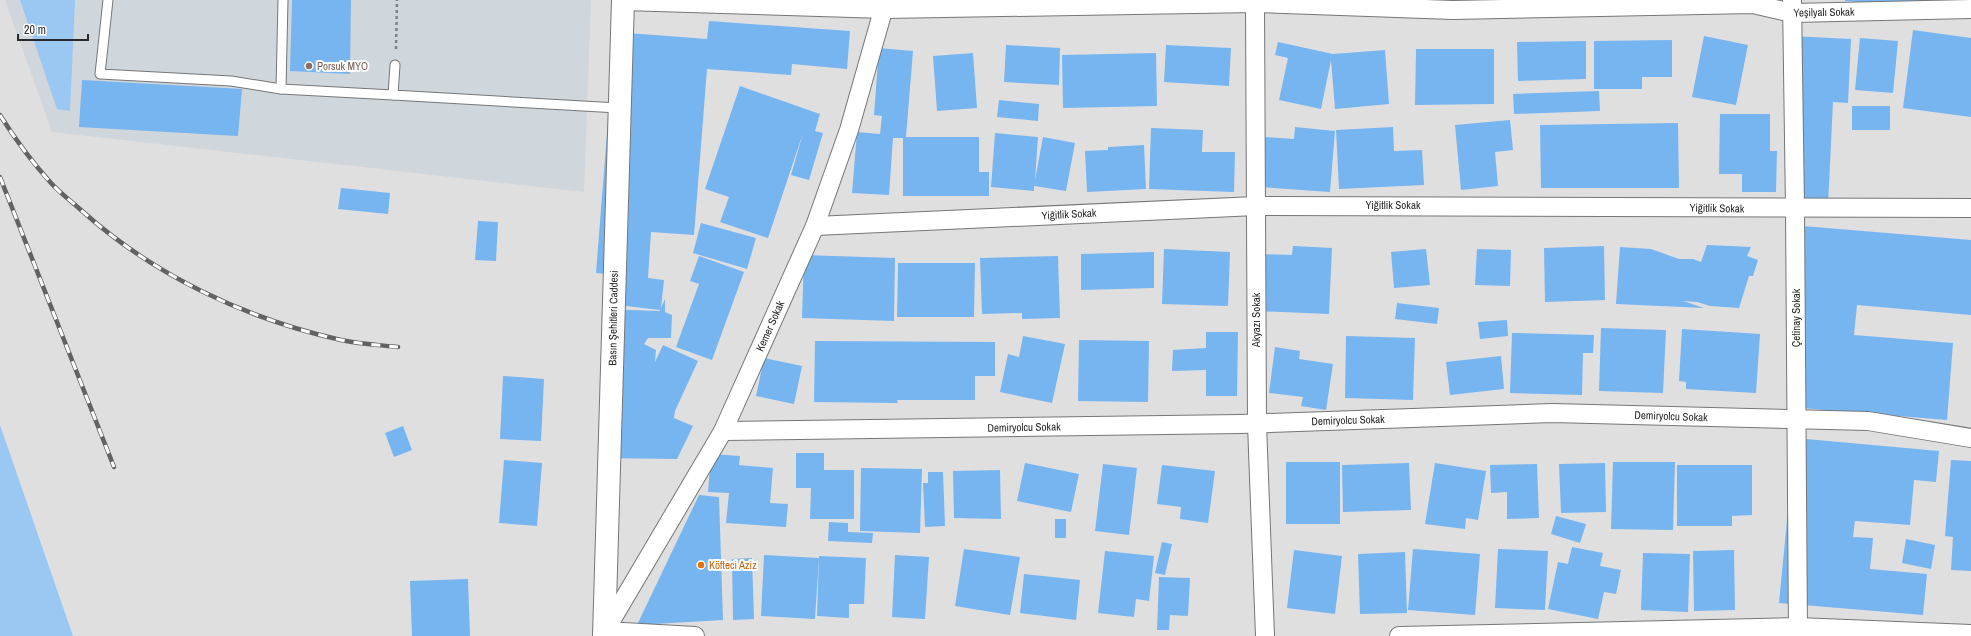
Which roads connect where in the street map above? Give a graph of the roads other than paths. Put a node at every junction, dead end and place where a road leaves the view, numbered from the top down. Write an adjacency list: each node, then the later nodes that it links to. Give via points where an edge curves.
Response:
1 (108, 0): 10 (lane, via 100,74 231,80)
2 (283, 0): 10 (lane)
3 (623, 1): 5 (street, Yeşilyalı Sokak); 12 (main road, Basın Şehitleri Caddesi)
4 (1255, 3): 5 (street, Yeşilyalı Sokak); 6 (street, Yeşilyalı Sokak); 13 (street, Akyazı Sokak)
5 (886, 5): 16 (street, Kemer Sokak, via 849,130)
6 (1453, 5): 7 (street, Yeşilyalı Sokak, via 1752,4)
7 (1792, 7): 8 (street, Yeşilyalı Sokak); 14 (street, Çetinay Sokak)
8 (1971, 9)
9 (395, 65): 11 (lane)
10 (281, 89): 11 (lane)
11 (393, 95): 12 (lane)
12 (618, 108): 22 (main road, Basın Şehitleri Caddesi)
13 (1256, 206): 14 (street, Yiğitlik Sokak); 16 (street, Yiğitlik Sokak); 18 (street, Akyazı Sokak)
14 (1795, 208): 15 (street, Yiğitlik Sokak); 17 (street, Çetinay Sokak)
15 (1971, 208)
16 (815, 226): 19 (street, Kemer Sokak)
17 (1797, 420): 18 (street, Demiryolcu Sokak, via 1552,413); 20 (street, Demiryolcu Sokak, via 1868,421); 21 (street, Çetinay Sokak)
18 (1257, 424): 19 (street, Demiryolcu Sokak); 25 (street, Akyazı Sokak)
19 (723, 430): 22 (street, Kemer Sokak)
20 (1971, 438)
21 (1798, 632): 23 (street); 26 (street)
22 (604, 634): 24 (street)
23 (1971, 634)
24 (695, 636)
25 (1265, 636)
26 (1399, 636)

